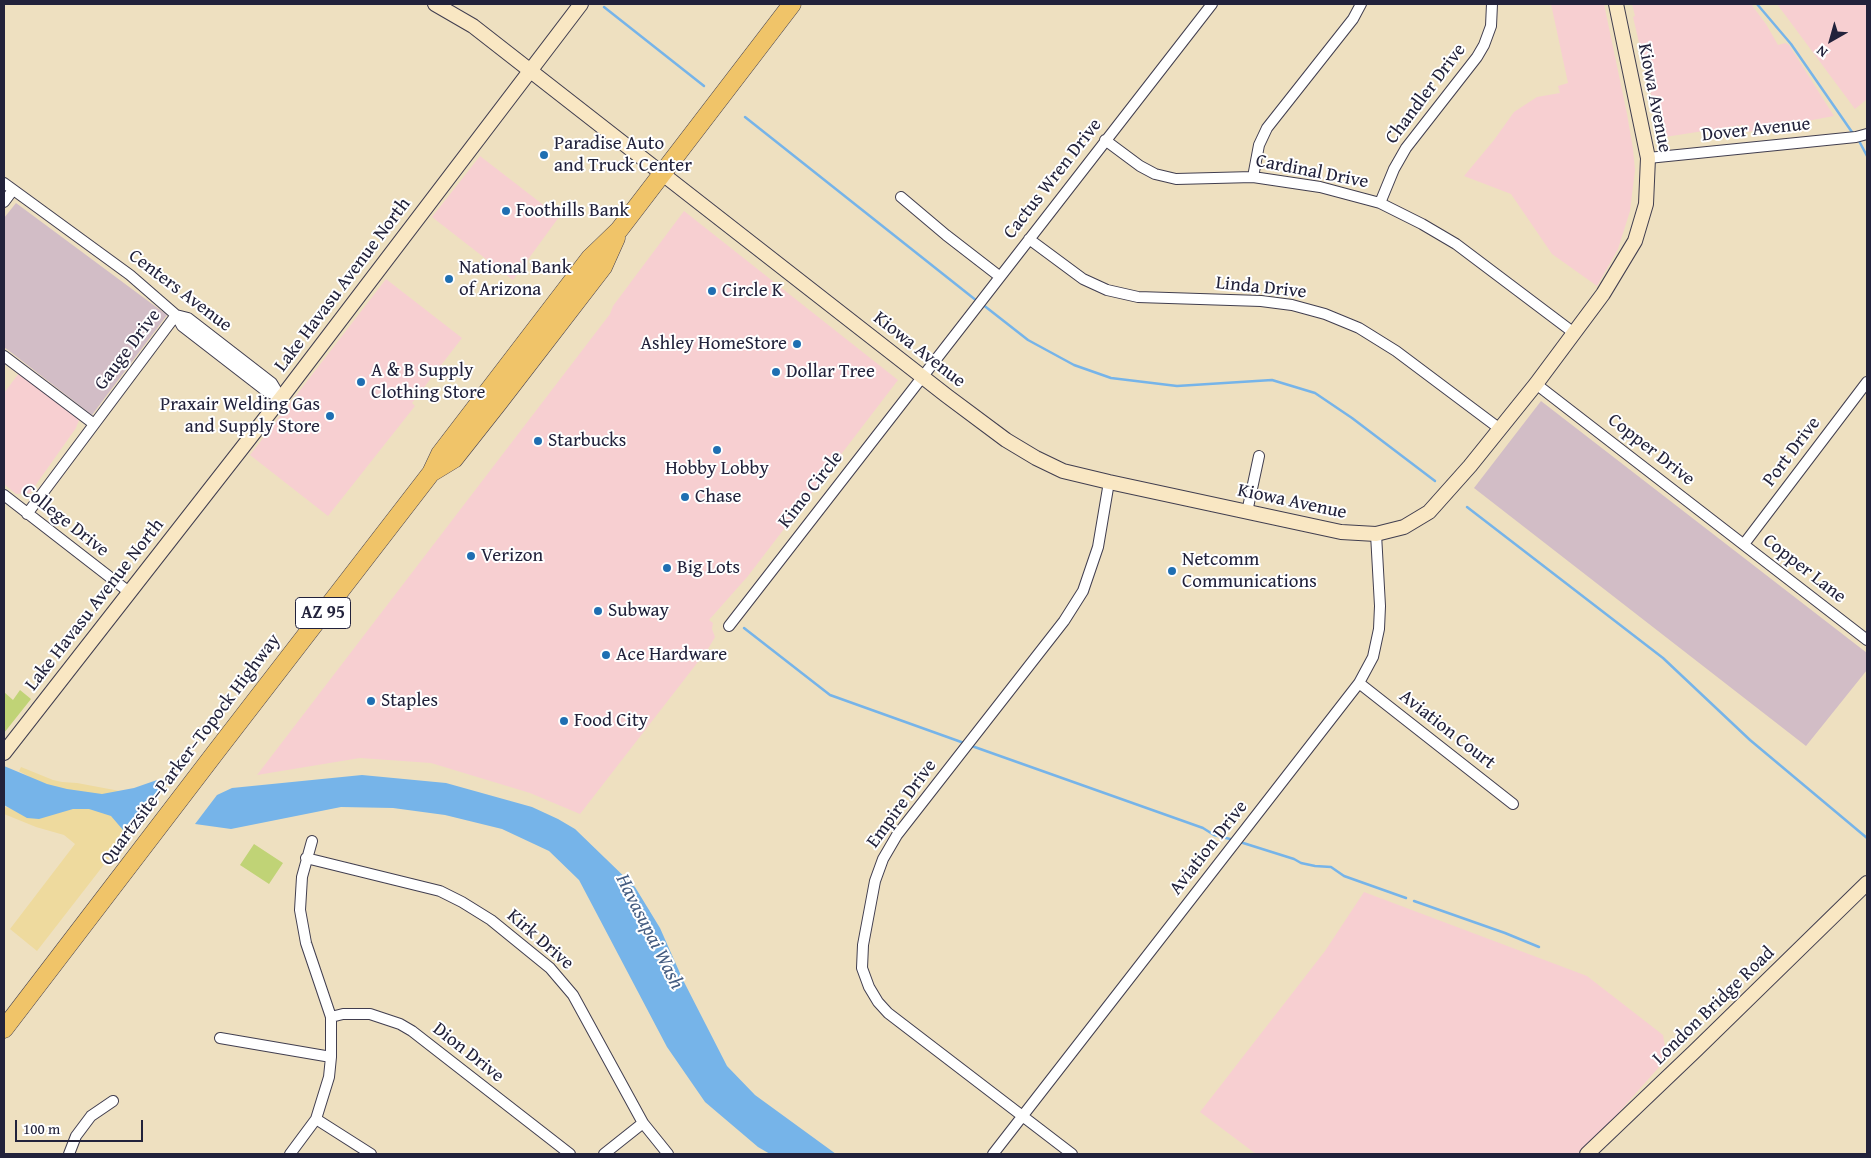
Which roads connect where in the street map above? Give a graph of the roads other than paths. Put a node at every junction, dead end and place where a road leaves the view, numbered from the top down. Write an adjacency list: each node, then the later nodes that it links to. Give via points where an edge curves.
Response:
1 (435, 4): 8 (street, Kiowa Avenue, via 473,26)
2 (581, 4): 8 (street, Lake Havasu Avenue North)
3 (792, 4): 12 (highway, Quartzsite–Parker–Topock Highway / AZ 95)
4 (1212, 4): 10 (street, Cactus Wren Drive)
5 (1361, 4): 13 (street, via 1353,20 1267,128 1259,145)
6 (1492, 4): 18 (street, Chandler Drive, via 1491,26 1484,45 1406,148)
7 (1616, 4): 11 (street, Kiowa Avenue)
8 (530, 70): 12 (street, Kiowa Avenue); 27 (street, Lake Havasu Avenue North)
9 (1867, 134): 11 (street, Dover Avenue)
10 (1105, 140): 13 (street, Cardinal Drive, via 1155,174 1176,179); 19 (street, Cactus Wren Drive)
11 (1648, 158): 22 (street, Kiowa Avenue, via 1646,204 1635,242)
12 (664, 174): 24 (street, Kiowa Avenue); 47 (highway, Quartzsite–Parker–Topock Highway / AZ 95, via 619,230 603,267 500,402 454,459 431,473)
13 (1253, 177): 18 (street, Cardinal Drive, via 1320,188)
14 (4, 183): 15 (street, Centers Avenue)
15 (13, 190): 17 (street); 21 (street, Centers Avenue, via 130,275)
16 (902, 197): 20 (street)
17 (4, 202)
18 (1380, 203): 22 (street, Cardinal Drive, via 1456,244)
19 (1029, 238): 20 (street, Cactus Wren Drive); 29 (street, Linda Drive, via 1083,279 1107,290 1138,297 1261,301 1325,314 1359,328 1396,350)
20 (999, 276): 24 (street, Cactus Wren Drive)
21 (176, 315): 27 (street, Centers Avenue, via 188,318 272,383); 28 (street, Gauge Drive)
22 (1574, 333): 26 (street, Kiowa Avenue)
23 (4, 356): 28 (street)
24 (922, 376): 31 (street, Kiowa Avenue, via 1006,440 1036,458 1063,471); 38 (street, Kimo Circle)
25 (1867, 382): 36 (street, Port Drive)
26 (1536, 384): 29 (street, Kiowa Avenue); 36 (street, Copper Drive)
27 (281, 398): 37 (street, Lake Havasu Avenue North)
28 (94, 424): 34 (street, Gauge Drive)
29 (1500, 429): 35 (street, Kiowa Avenue, via 1429,512 1404,527)
30 (1259, 456): 33 (street)
31 (1110, 482): 33 (street, Kiowa Avenue); 51 (street, Empire Drive, via 1098,547 1083,591 1064,621 897,835 875,881 863,945 862,968 869,987 888,1013)
32 (4, 495): 34 (street, College Drive)
33 (1246, 512): 35 (street, Kiowa Avenue, via 1341,532)
34 (26, 514): 37 (street, College Drive)
35 (1376, 534): 40 (street, Aviation Drive, via 1379,629 1373,657)
36 (1744, 544): 39 (street, Copper Lane)
37 (129, 592): 41 (street, Lake Havasu Avenue North)
38 (729, 626)
39 (1867, 640)
40 (1360, 683): 42 (street, Aviation Court); 51 (street, Aviation Drive)
41 (4, 753)
42 (1513, 804)
43 (312, 841): 44 (street)
44 (306, 858): 46 (street, via 300,891 302,924); 53 (street, Kirk Drive, via 440,891 491,920 550,968 573,995)
45 (1867, 883): 62 (street, London Bridge Road)
46 (331, 1017): 49 (street); 57 (street, Dion Drive, via 370,1014 400,1024)
47 (4, 1030)
48 (220, 1038): 49 (street)
49 (331, 1057): 52 (street, via 329,1077)
50 (113, 1101): 54 (street, via 92,1116 76,1136)
51 (1023, 1116): 60 (street, Aviation Drive); 61 (street, Empire Drive)
52 (316, 1119): 55 (street); 56 (street)
53 (643, 1123): 58 (street); 59 (street, Kirk Drive)
54 (69, 1154)
55 (290, 1154)
56 (371, 1154)
57 (570, 1154)
58 (604, 1154)
59 (668, 1154)
60 (993, 1154)
61 (1072, 1154)
62 (1587, 1154)

